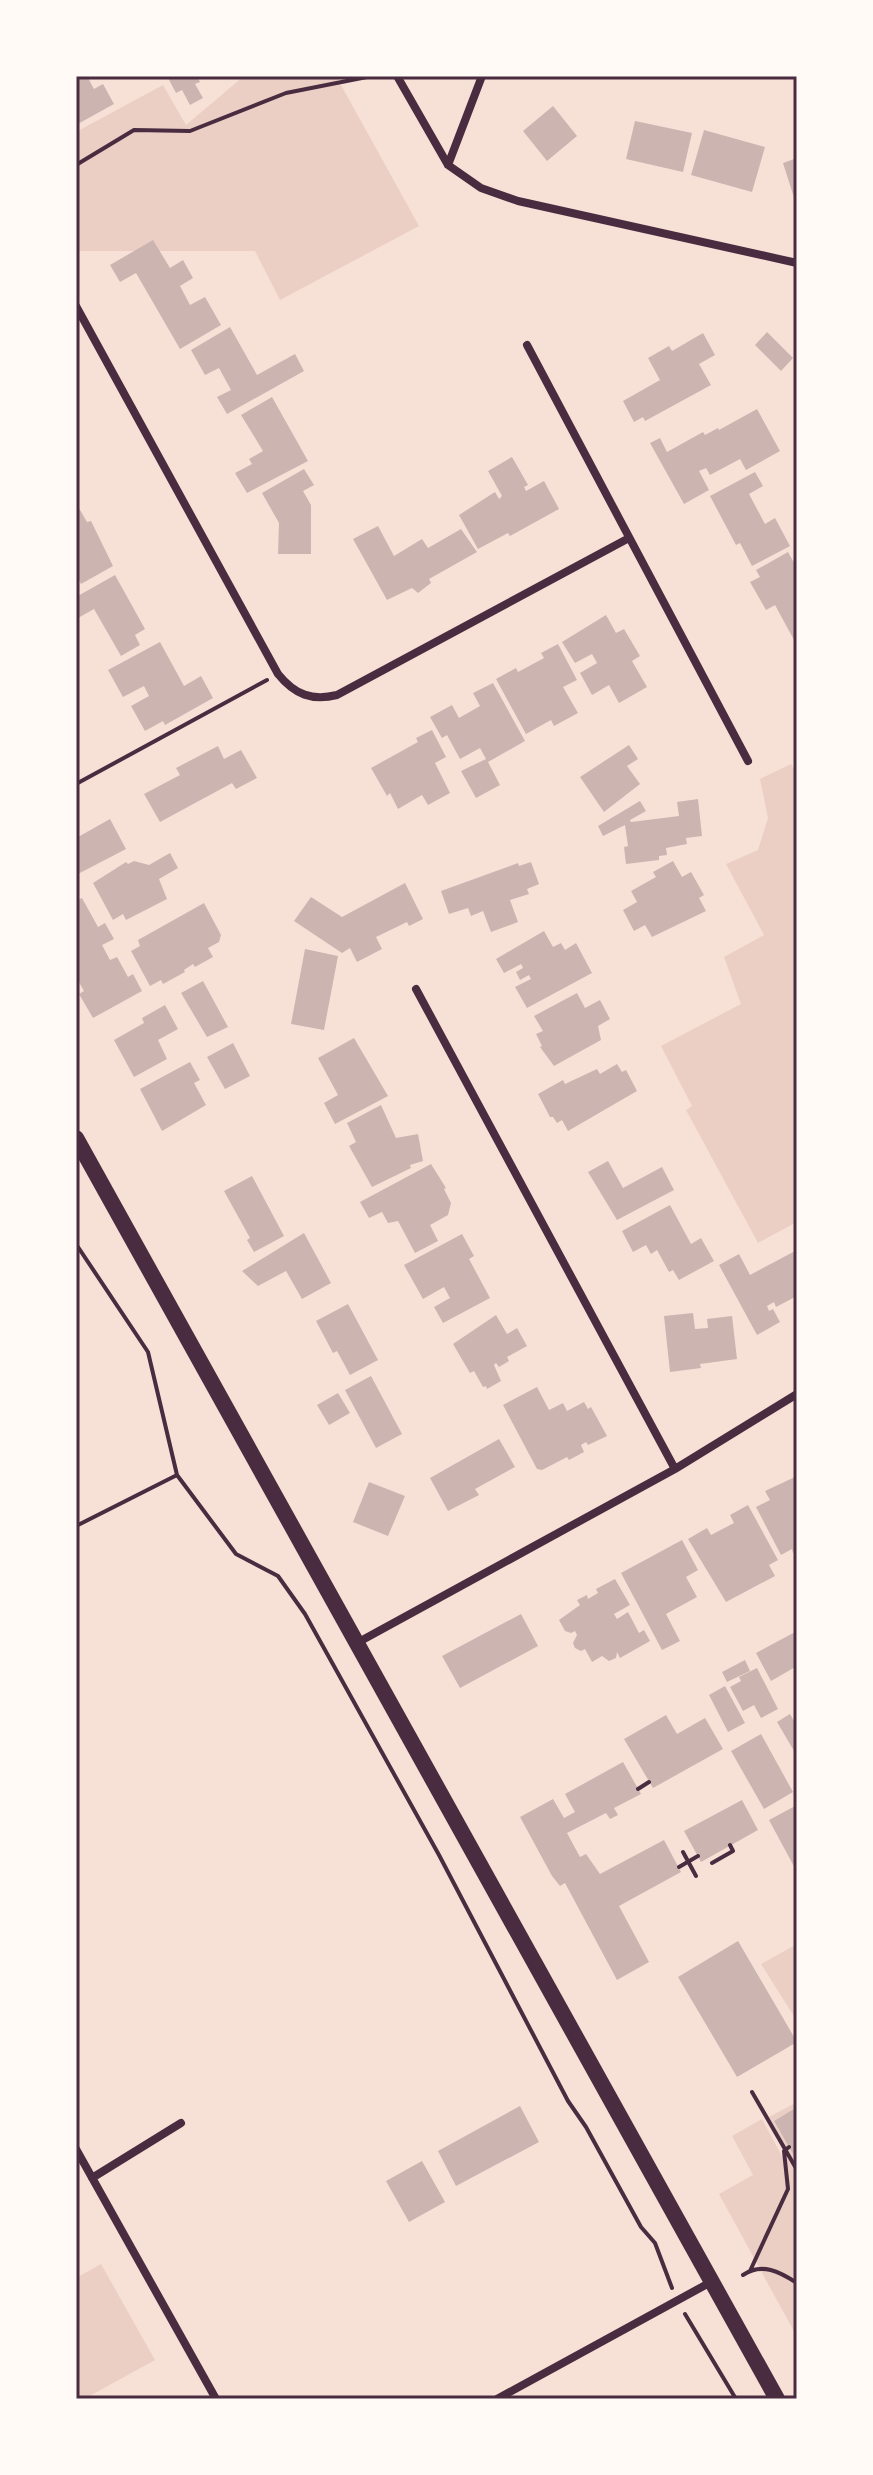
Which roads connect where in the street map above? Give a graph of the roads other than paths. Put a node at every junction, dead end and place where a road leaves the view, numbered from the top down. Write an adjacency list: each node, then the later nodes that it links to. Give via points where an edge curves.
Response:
1 (397, 76): 3 (street)
2 (482, 76): 3 (street)
3 (448, 165): 4 (street, via 481,188 518,201)
4 (797, 263)
5 (76, 306): 7 (street, via 278,674 303,695 337,695)
6 (527, 345): 7 (street)
7 (629, 538): 8 (street)
8 (748, 761)
9 (416, 989): 12 (street)
10 (76, 1138): 13 (main road)
11 (797, 1394): 12 (street)
12 (675, 1469): 13 (street)
13 (354, 1645): 17 (main road)
14 (181, 2123): 16 (street)
15 (76, 2149): 16 (street)
16 (92, 2178): 18 (street)
17 (711, 2282): 19 (street); 20 (main road)
18 (216, 2399)
19 (497, 2399)
20 (777, 2399)

